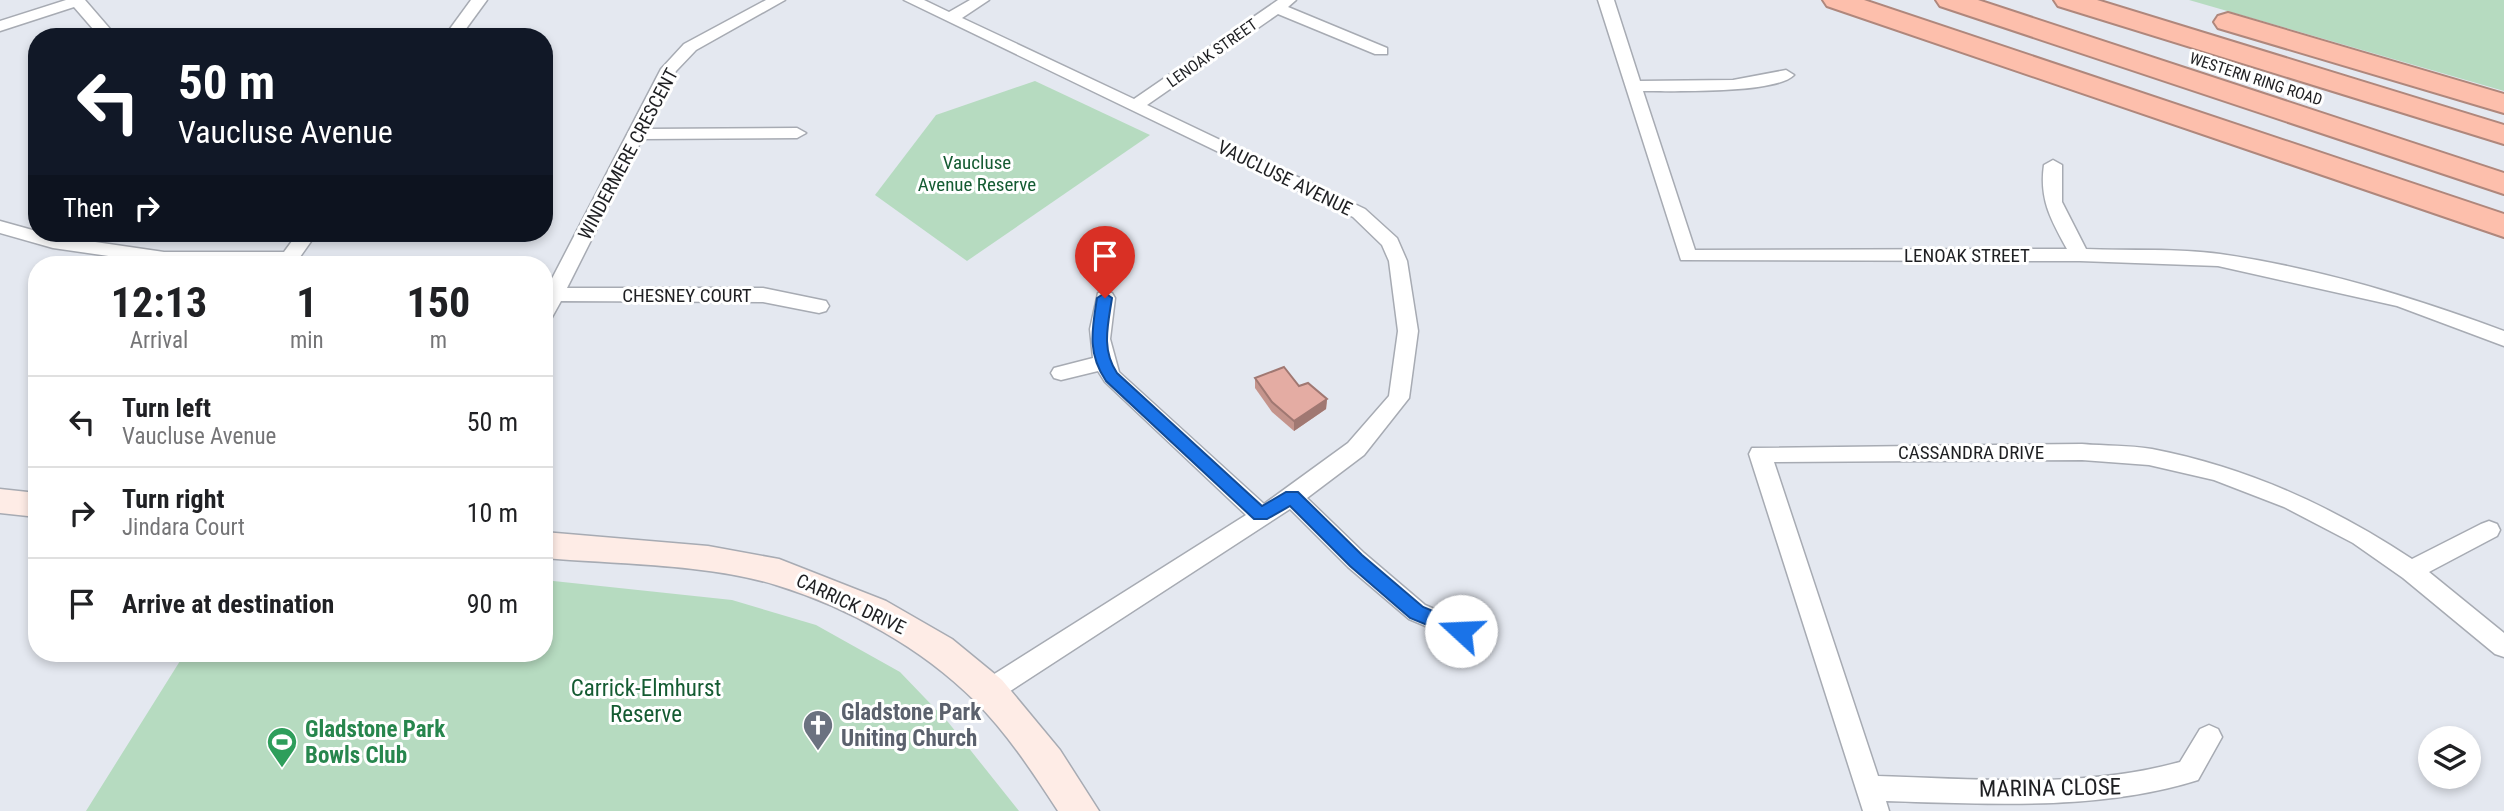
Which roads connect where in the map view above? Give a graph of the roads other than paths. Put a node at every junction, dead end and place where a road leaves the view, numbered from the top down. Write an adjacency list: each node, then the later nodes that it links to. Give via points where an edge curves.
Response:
1 (77, 0): 15 (street); 16 (street)
2 (479, 0): 17 (street)
3 (777, 0): 24 (street, WINDERMERE CRESCENT, via 690,47 670,69)
4 (912, 0): 14 (street, VAUCLUSE AVENUE)
5 (981, 0): 14 (street)
6 (1605, 0): 20 (street, LENOAK STREET)
7 (1837, 0): 30 (highway)
8 (1894, 0): 29 (highway)
9 (1950, 0): 28 (highway)
10 (2008, 0): 26 (highway, WESTERN RING ROAD)
11 (2068, 0): 25 (highway, WESTERN RING ROAD)
12 (2156, 0): 21 (highway)
13 (1283, 4): 18 (street); 22 (street, LENOAK STREET)
14 (950, 18): 22 (street, VAUCLUSE AVENUE)
15 (0, 26)
16 (100, 28)
17 (459, 28)
18 (1381, 51)
19 (1786, 75): 20 (street, via 1733,85)
20 (1635, 86): 34 (street, LENOAK STREET, via 1688,256)
21 (2504, 104)
22 (1135, 106): 43 (street, VAUCLUSE AVENUE, via 1359,213 1390,242 1398,261 1408,331 1399,398 1356,449)
23 (797, 133): 24 (street)
24 (637, 134): 36 (street, WINDERMERE CRESCENT)
25 (2504, 135)
26 (2504, 157)
27 (2053, 165): 34 (street, via 2051,202)
28 (2504, 184)
29 (2504, 201)
30 (2504, 226)
31 (0, 227): 32 (street)
32 (28, 235)
33 (53, 242): 35 (street)
34 (2080, 255): 40 (street, LENOAK STREET, via 2218,260 2287,273 2402,301)
35 (150, 256)
36 (555, 294): 37 (street, WINDERMERE CRESCENT); 39 (street, CHESNEY COURT, via 764,295)
37 (553, 298)
38 (1105, 298): 41 (street, via 1098,340)
39 (819, 306)
40 (2504, 339)
41 (1103, 363): 42 (street); 46 (street, via 1112,377)
42 (1061, 373)
43 (1292, 497): 46 (street, VAUCLUSE AVENUE); 50 (street, via 1356,561 1417,612)
44 (0, 501): 45 (street)
45 (28, 504)
46 (1261, 514): 52 (street, VAUCLUSE AVENUE)
47 (2489, 530): 49 (street)
48 (553, 546): 52 (street, CARRICK DRIVE, via 708,559 779,572 874,611 940,649)
49 (2412, 571): 51 (street, CASSANDRA DRIVE); 54 (street, CASSANDRA DRIVE, via 2361,537 2292,501 2217,472 2149,457 2082,452 1760,454)
50 (1461, 631)
51 (2504, 647)
52 (989, 691): 55 (street, CARRICK DRIVE)
53 (2209, 737): 54 (street, MARINA CLOSE, via 2189,772 2157,784)
54 (1872, 799)
55 (1080, 811)

